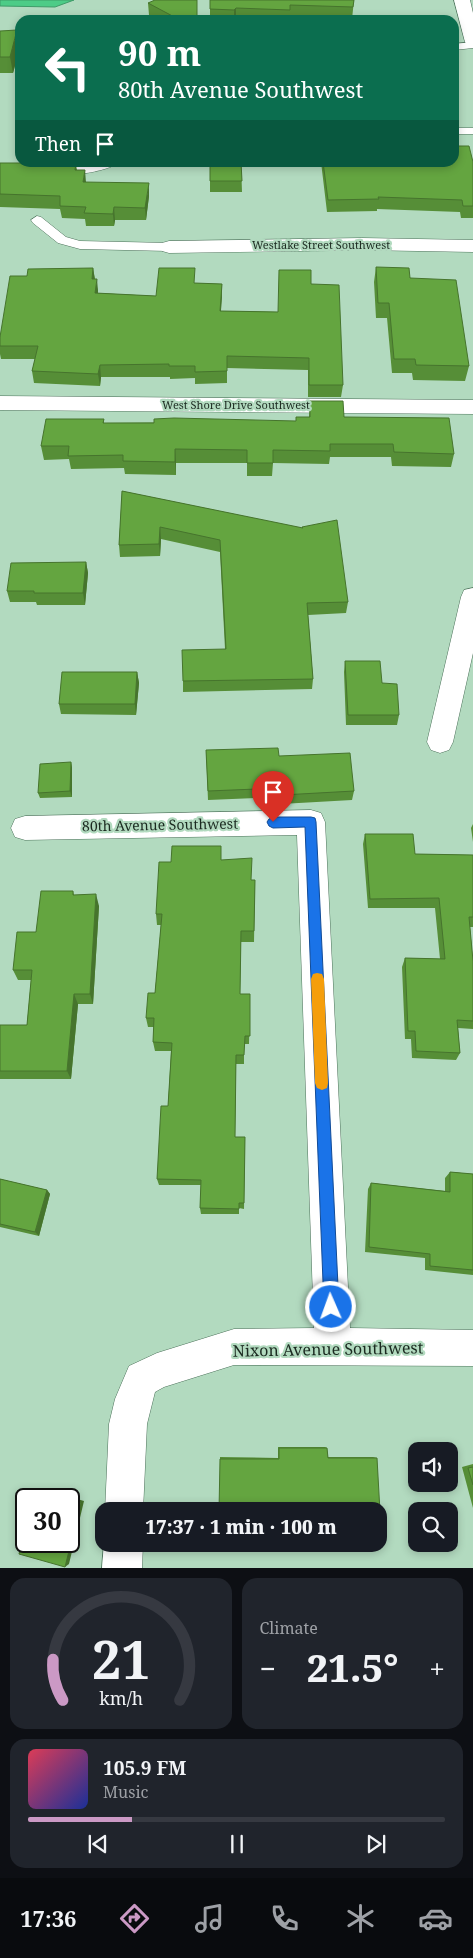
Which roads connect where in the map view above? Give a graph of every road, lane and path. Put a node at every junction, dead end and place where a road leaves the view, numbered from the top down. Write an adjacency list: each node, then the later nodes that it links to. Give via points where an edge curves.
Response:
1 (462, 0): 2 (street)
2 (473, 43): 3 (lane)
3 (459, 46)
4 (459, 131): 5 (lane)
5 (473, 131)
6 (105, 167): 7 (lane)
7 (37, 170)
8 (37, 220): 9 (lane, via 62,240 80,245)
9 (169, 246): 10 (street, Westlake Street Southwest)
10 (473, 246)
11 (0, 403): 12 (street, West Shore Drive Southwest)
12 (473, 407)
13 (473, 597): 14 (street)
14 (440, 742)
15 (25, 828): 16 (street, 80th Avenue Southwest, via 311,822)
16 (333, 1346): 17 (street, Nixon Avenue Southwest); 18 (street, Nixon Avenue Southwest, via 234,1347 157,1371 142,1380 128,1424)
17 (473, 1348)
18 (124, 1502)
19 (123, 1552): 20 (street)
20 (122, 1568)

